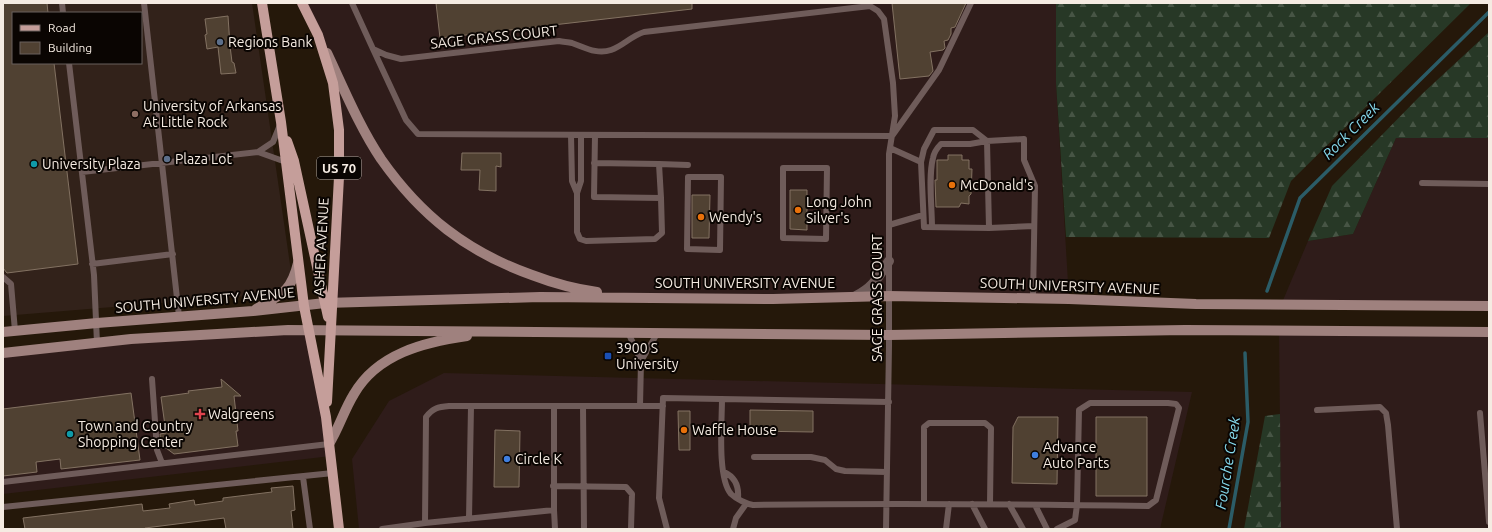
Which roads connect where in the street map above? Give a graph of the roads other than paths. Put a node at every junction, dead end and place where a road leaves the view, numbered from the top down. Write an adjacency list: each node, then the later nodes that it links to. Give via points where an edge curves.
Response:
1 (144, 3): 17 (lane)
2 (262, 3): 9 (main road, ASHER AVENUE)
3 (302, 3): 6 (main road, ASHER AVENUE / US 70)
4 (352, 3): 7 (lane)
5 (971, 3): 13 (lane, via 939,70)
6 (318, 35): 42 (main road, via 354,111 381,158 405,190 434,220 466,244 506,266 563,286); 44 (main road, ASHER AVENUE / US 70, via 333,83 339,130 339,177)
7 (373, 49): 10 (lane, via 406,120 418,134); 13 (lane, SAGE GRASS COURT, via 401,59 559,41 601,52 611,50 635,34 644,32 870,6 884,19 893,83 895,116)
8 (69, 64): 23 (lane)
9 (281, 122): 16 (lane, via 273,142); 18 (main road, ASHER AVENUE); 44 (main road, via 294,161)
10 (571, 135): 11 (lane); 27 (lane, via 572,181)
11 (581, 135): 12 (lane); 27 (lane, via 581,181)
12 (594, 135): 13 (lane); 20 (lane)
13 (892, 136): 15 (lane, SAGE GRASS COURT)
14 (987, 141): 19 (lane, via 973,130 934,130 924,149); 31 (lane, via 1024,139 1024,160 1035,186); 32 (lane, via 941,144 936,149 932,176); 33 (lane)
15 (890, 148): 19 (lane); 30 (lane, SAGE GRASS COURT)
16 (258, 152): 17 (lane); 18 (lane)
17 (162, 162): 23 (lane); 35 (lane)
18 (286, 162): 37 (main road, ASHER AVENUE)
19 (921, 162): 29 (lane)
20 (594, 163): 21 (lane); 28 (lane, via 594,197)
21 (659, 164): 22 (lane); 28 (lane)
22 (688, 165)
23 (82, 172): 38 (lane)
24 (721, 177): 24 (lane, via 688,177 687,249 720,250)
25 (1422, 183): 26 (lane)
26 (1489, 184)
27 (577, 193): 28 (lane, via 576,232 580,239 586,241 656,240 662,233)
28 (661, 198)
29 (923, 214): 30 (lane); 32 (lane, via 924,226)
30 (889, 225): 36 (lane, SAGE GRASS COURT)
31 (1034, 226): 33 (lane); 43 (lane)
32 (932, 227): 33 (lane)
33 (989, 228)
34 (826, 239): 34 (lane, via 827,168 783,168 783,238)
35 (173, 254): 38 (lane); 48 (lane)
36 (889, 261): 40 (street, via 868,290); 41 (lane, SAGE GRASS COURT)
37 (298, 262): 45 (main road, ASHER AVENUE); 47 (main road, via 296,274 286,291)
38 (92, 264): 49 (lane)
39 (3, 277): 52 (lane, via 11,284)
40 (856, 296): 41 (main road, SOUTH UNIVERSITY AVENUE); 42 (main road, SOUTH UNIVERSITY AVENUE)
41 (889, 296): 43 (main road, SOUTH UNIVERSITY AVENUE); 58 (lane, SAGE GRASS COURT)
42 (642, 298): 44 (main road, SOUTH UNIVERSITY AVENUE, via 540,297)
43 (1033, 298): 46 (main road, SOUTH UNIVERSITY AVENUE, via 1196,304)
44 (328, 303): 45 (main road, SOUTH UNIVERSITY AVENUE); 51 (main road)
45 (304, 306): 47 (main road, SOUTH UNIVERSITY AVENUE); 50 (main road, ASHER AVENUE)
46 (1489, 306)
47 (253, 311): 48 (main road, SOUTH UNIVERSITY AVENUE)
48 (179, 316): 49 (main road, SOUTH UNIVERSITY AVENUE)
49 (97, 323): 52 (main road, SOUTH UNIVERSITY AVENUE); 59 (lane)
50 (308, 330): 51 (main road); 59 (main road); 72 (main road, ASHER AVENUE)
51 (331, 330): 54 (main road); 72 (main road)
52 (15, 331): 53 (main road, SOUTH UNIVERSITY AVENUE)
53 (3, 332)
54 (499, 332): 55 (main road); 73 (main road, via 446,339 412,348 381,364 364,379 355,392)
55 (628, 332): 56 (main road); 61 (lane)
56 (658, 332): 58 (main road); 61 (lane)
57 (1489, 332): 58 (main road, via 1185,330)
58 (889, 335): 64 (lane, SAGE GRASS COURT)
59 (97, 343): 60 (main road)
60 (3, 352)
61 (641, 361): 68 (lane)
62 (152, 379): 75 (lane, via 157,450)
63 (722, 399): 64 (lane); 69 (lane, via 663,398); 83 (lane, via 722,463 725,481 732,494)
64 (888, 402): 76 (lane, SAGE GRASS COURT)
65 (471, 406): 66 (lane); 93 (lane); 96 (lane, via 437,407 426,417)
66 (554, 406): 67 (lane); 80 (lane)
67 (583, 406): 68 (lane); 81 (lane)
68 (640, 406): 69 (lane)
69 (663, 406): 104 (lane, via 659,498)
70 (1317, 410): 112 (lane, via 1380,407 1386,413)
71 (1480, 413): 95 (lane)
72 (326, 417): 73 (main road)
73 (329, 444): 75 (lane); 77 (main road)
74 (754, 457): 76 (lane, via 811,456 845,471)
75 (162, 463): 79 (lane)
76 (887, 472): 82 (lane, SAGE GRASS COURT)
77 (333, 473): 78 (lane); 98 (main road)
78 (304, 477): 91 (lane); 97 (lane)
79 (3, 482)
80 (553, 486): 81 (lane); 92 (lane)
81 (584, 487): 102 (lane); 103 (lane, via 626,487 632,494)
82 (887, 503): 83 (lane); 84 (lane); 106 (lane, SAGE GRASS COURT)
83 (746, 504): 105 (lane, via 736,518)
84 (924, 504): 85 (lane); 87 (lane, via 924,427 929,423 986,423 991,428)
85 (949, 504): 86 (lane); 107 (lane)
86 (972, 504): 87 (lane); 108 (lane)
87 (990, 504): 88 (lane)
88 (1009, 504): 89 (lane); 109 (lane)
89 (1035, 504): 90 (lane); 110 (lane)
90 (1077, 505): 90 (lane, via 1148,506 1156,500 1179,408 1176,404 1090,403 1079,410); 111 (lane, via 1075,520)
91 (3, 507)
92 (554, 510): 93 (lane); 101 (lane)
93 (469, 519): 94 (lane)
94 (441, 522): 96 (lane); 100 (lane)
95 (1489, 522)
96 (425, 523): 99 (lane)
97 (310, 529)
98 (339, 529)
99 (382, 529)
100 (442, 529)
101 (555, 529)
102 (584, 529)
103 (631, 529)
104 (666, 529)
105 (733, 529)
106 (886, 529)
107 (946, 529)
108 (985, 529)
109 (1023, 529)
110 (1047, 529)
111 (1057, 529)
112 (1397, 529)

